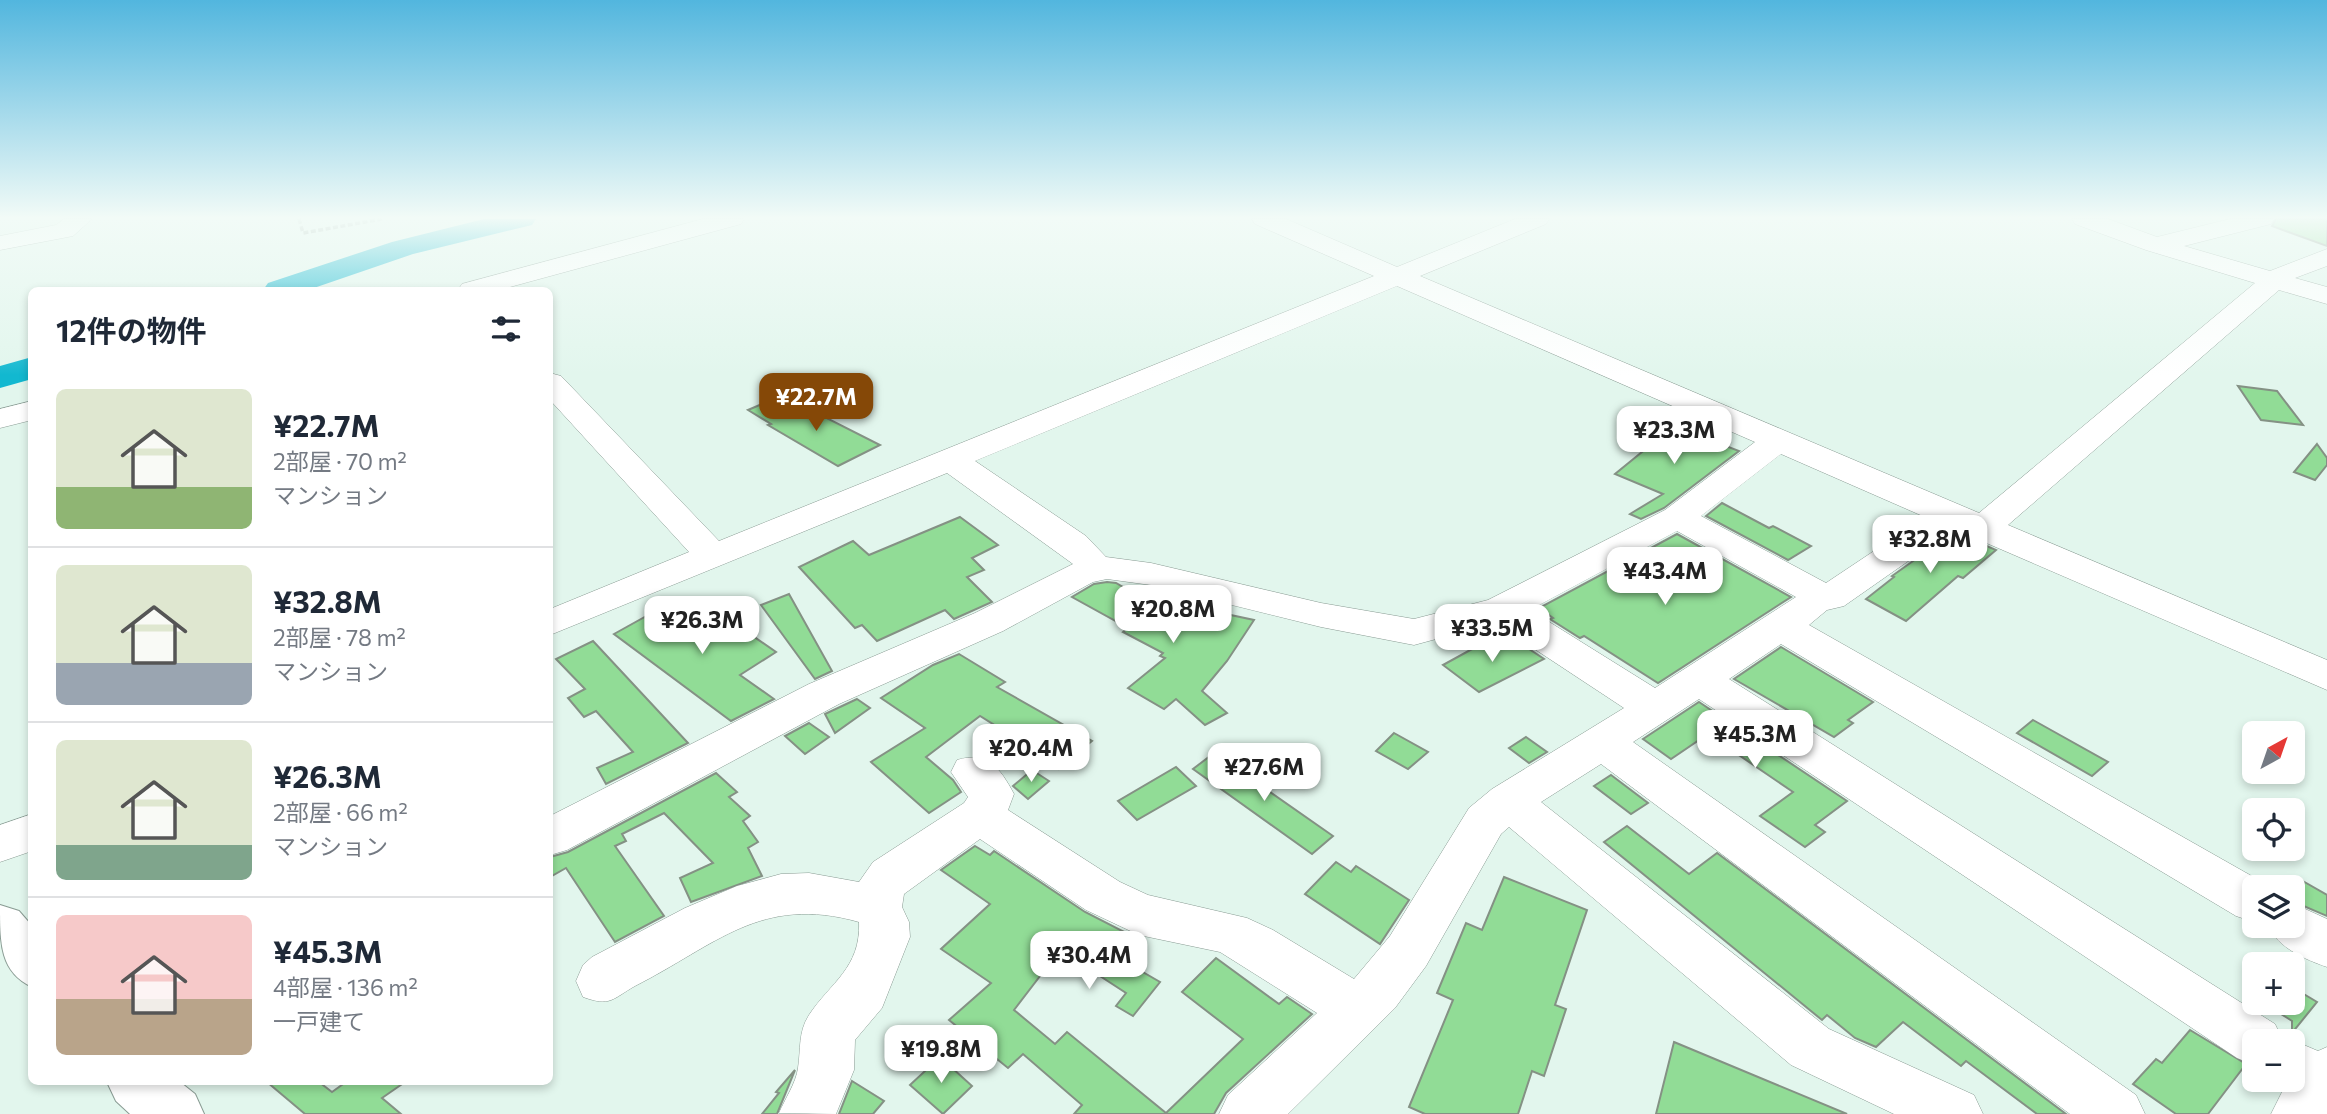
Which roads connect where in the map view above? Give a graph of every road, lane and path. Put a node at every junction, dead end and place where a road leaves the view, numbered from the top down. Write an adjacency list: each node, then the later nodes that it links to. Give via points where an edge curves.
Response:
1 (541, 271): 8 (street)
2 (1383, 271): 6 (street)
3 (1412, 271): 6 (street)
4 (2242, 271): 7 (street)
5 (2290, 271): 7 (street)
6 (1397, 277): 13 (street); 14 (street)
7 (2275, 281): 9 (street); 16 (street)
8 (482, 287)
9 (2327, 296)
10 (553, 385): 17 (street)
11 (28, 411): 12 (street)
12 (0, 419)
13 (1777, 441): 15 (street); 16 (street)
14 (951, 460): 17 (street); 18 (street, via 1073,544)
15 (1677, 517): 19 (street, via 1803,584); 20 (street)
16 (1967, 522): 19 (street, via 1830,598); 23 (street)
17 (713, 556): 21 (street)
18 (1095, 569): 20 (street, via 1152,573 1321,615 1413,632); 29 (street, via 989,622 824,694)
19 (1816, 597): 22 (street, via 1808,608)
20 (1501, 609): 25 (street)
21 (553, 622)
22 (1780, 626): 24 (street); 31 (street)
23 (2327, 676)
24 (1699, 679): 25 (street); 39 (street)
25 (1655, 708): 26 (street)
26 (1602, 742): 27 (street); 45 (street)
27 (1508, 801): 38 (street, via 1485,821 1409,951); 44 (street, via 1810,1046)
28 (28, 834): 30 (street)
29 (553, 835)
30 (0, 844)
31 (2242, 895)
32 (877, 907): 37 (street, via 840,895 788,892 763,896 688,930); 38 (street, via 880,889 890,876 976,794 1103,896 1139,914 1230,933); 41 (street, via 886,937 863,992 828,1032 826,1070)
33 (0, 927): 36 (highway)
34 (2305, 932): 35 (street)
35 (2327, 945)
36 (28, 959)
37 (602, 981)
38 (1358, 1010): 43 (street)
39 (2242, 1032)
40 (141, 1085): 42 (highway)
41 (808, 1113)
42 (174, 1114)
43 (1248, 1114)
44 (1954, 1114)
45 (2116, 1114)

